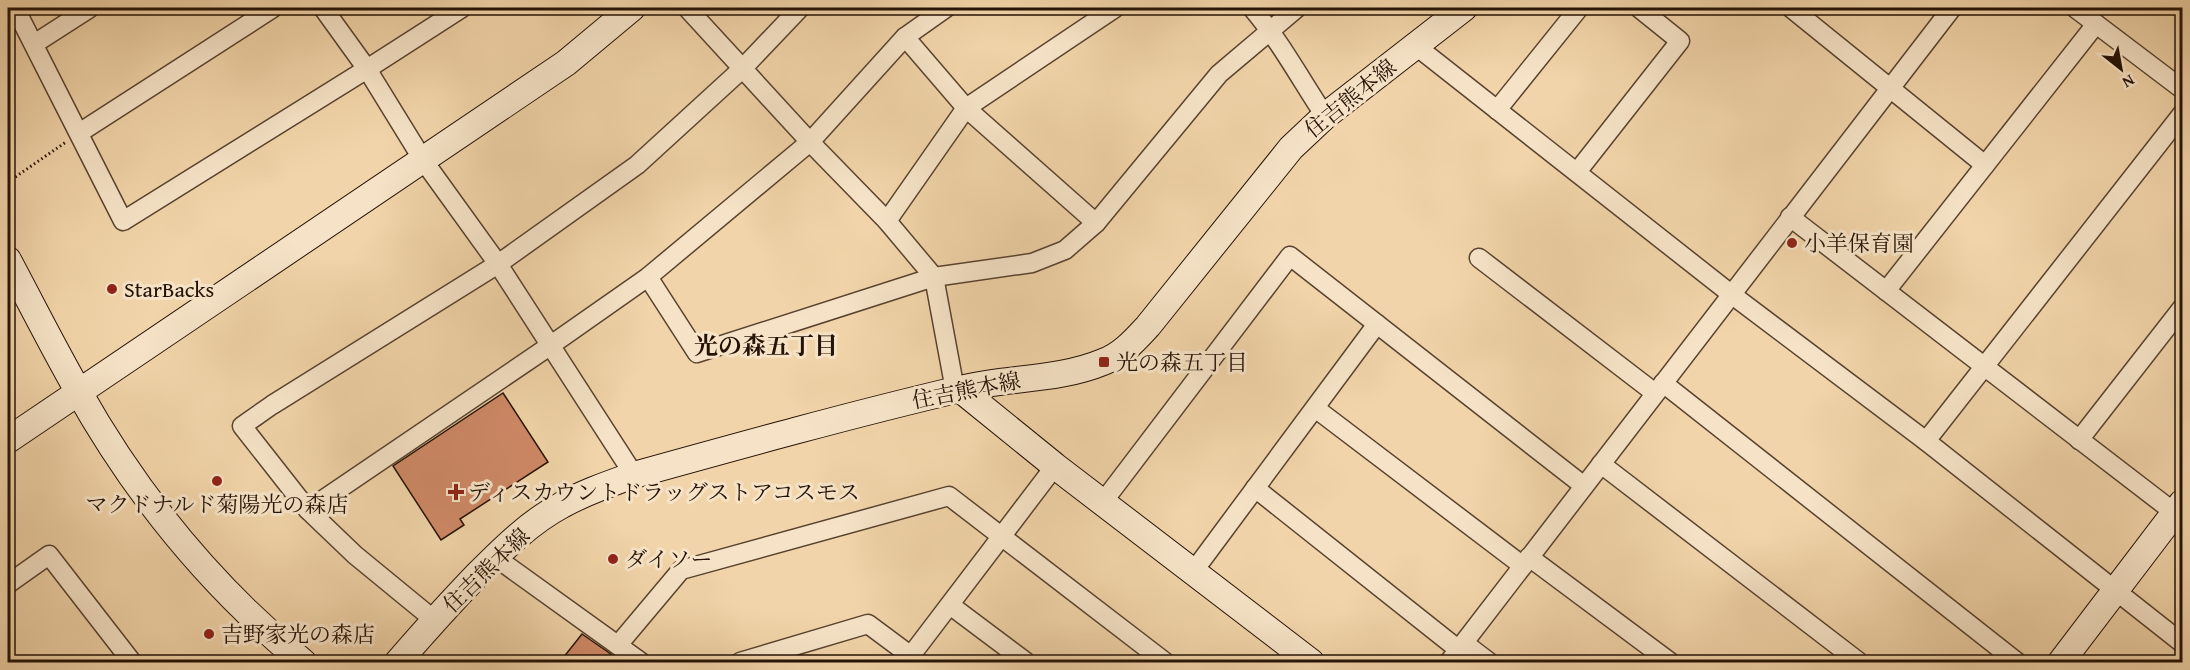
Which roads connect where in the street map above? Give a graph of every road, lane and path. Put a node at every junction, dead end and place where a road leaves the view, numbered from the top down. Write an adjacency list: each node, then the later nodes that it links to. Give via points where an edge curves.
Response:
1 (15, 8): 22 (street)
2 (90, 8): 22 (street)
3 (273, 8): 32 (street)
4 (323, 8): 24 (street)
5 (462, 8): 24 (street)
6 (632, 8): 34 (main road, via 566,63)
7 (687, 8): 25 (street)
8 (800, 8): 25 (street)
9 (946, 8): 21 (street)
10 (1115, 8): 28 (street)
11 (1252, 8): 20 (street)
12 (1297, 8): 20 (street)
13 (1464, 8): 23 (main road, 住吉熊本線)
14 (1579, 8): 29 (street)
15 (1639, 8): 36 (street, via 1680,42)
16 (1791, 8): 26 (street)
17 (1952, 8): 26 (street)
18 (2075, 8): 19 (street)
19 (2096, 24): 27 (street); 35 (street)
20 (1270, 30): 31 (street); 40 (street, via 1219,74)
21 (905, 36): 28 (street); 33 (street)
22 (34, 44): 32 (street)
23 (1416, 46): 29 (street); 31 (main road, 住吉熊本線)
24 (368, 69): 32 (street, via 123,221); 34 (street)
25 (742, 69): 33 (street); 43 (street, via 637,165)
26 (1890, 88): 35 (street); 38 (street)
27 (2182, 89)
28 (966, 108): 39 (street); 40 (street)
29 (1497, 110): 36 (street)
30 (2182, 114): 51 (street)
31 (1325, 116): 53 (main road, 住吉熊本線, via 1291,148 1128,348 1104,362 1066,373)
32 (79, 133): 37 (path)
33 (810, 142): 39 (street); 44 (street)
34 (423, 160): 43 (street); 54 (main road)
35 (1985, 165): 46 (street)
36 (1577, 172): 47 (street)
37 (8, 182)
38 (1790, 217): 46 (street); 47 (street)
39 (887, 221): 45 (street)
40 (1096, 223): 45 (street, via 1065,250 1032,262)
41 (1479, 258): 52 (street)
42 (8, 260): 54 (main road)
43 (498, 264): 50 (street); 66 (street, via 242,426)
44 (648, 277): 45 (street, via 697,353); 50 (street)
45 (934, 277): 53 (street)
46 (1886, 291): 51 (street)
47 (1731, 294): 52 (street); 58 (street)
48 (2182, 308): 57 (street)
49 (1377, 324): 55 (street); 62 (street); 64 (street, via 1290,256)
50 (551, 345): 61 (street); 66 (street)
51 (1984, 367): 57 (street); 58 (street)
52 (1659, 388): 59 (street); 90 (street)
53 (958, 389): 60 (main road); 61 (main road, 住吉熊本線)
54 (78, 391): 56 (main road); 80 (main road, via 158,512 202,565)
55 (1315, 408): 63 (street); 69 (street)
56 (8, 440)
57 (2079, 440): 65 (street)
58 (1926, 441): 72 (street)
59 (1601, 464): 62 (street); 89 (street)
60 (1055, 466): 64 (main road); 67 (street)
61 (634, 475): 68 (main road, 住吉熊本線, via 561,505)
62 (1584, 486): 69 (street)
63 (1255, 488): 70 (street); 77 (street)
64 (1103, 502): 70 (main road)
65 (2179, 508): 72 (main road)
66 (308, 510): 74 (street)
67 (1001, 537): 73 (street); 76 (street, via 949,496 681,570); 85 (street)
68 (495, 557): 74 (main road, 住吉熊本線); 76 (street)
69 (1526, 562): 77 (street); 88 (street)
70 (1193, 572): 86 (main road)
71 (8, 584): 79 (street, via 49,555)
72 (2116, 590): 75 (street); 91 (main road)
73 (950, 605): 78 (street); 84 (street)
74 (434, 620): 81 (main road, 住吉熊本線)
75 (2182, 643)
76 (618, 645): 82 (street)
77 (1457, 652): 87 (street)
78 (908, 659): 83 (street, via 868,624)
79 (132, 663)
80 (303, 663)
81 (398, 663)
82 (641, 663)
83 (740, 663)
84 (1026, 663)
85 (1165, 663)
86 (1311, 663)
87 (1489, 663)
88 (1670, 663)
89 (1859, 663)
90 (2017, 663)
91 (2061, 663)

